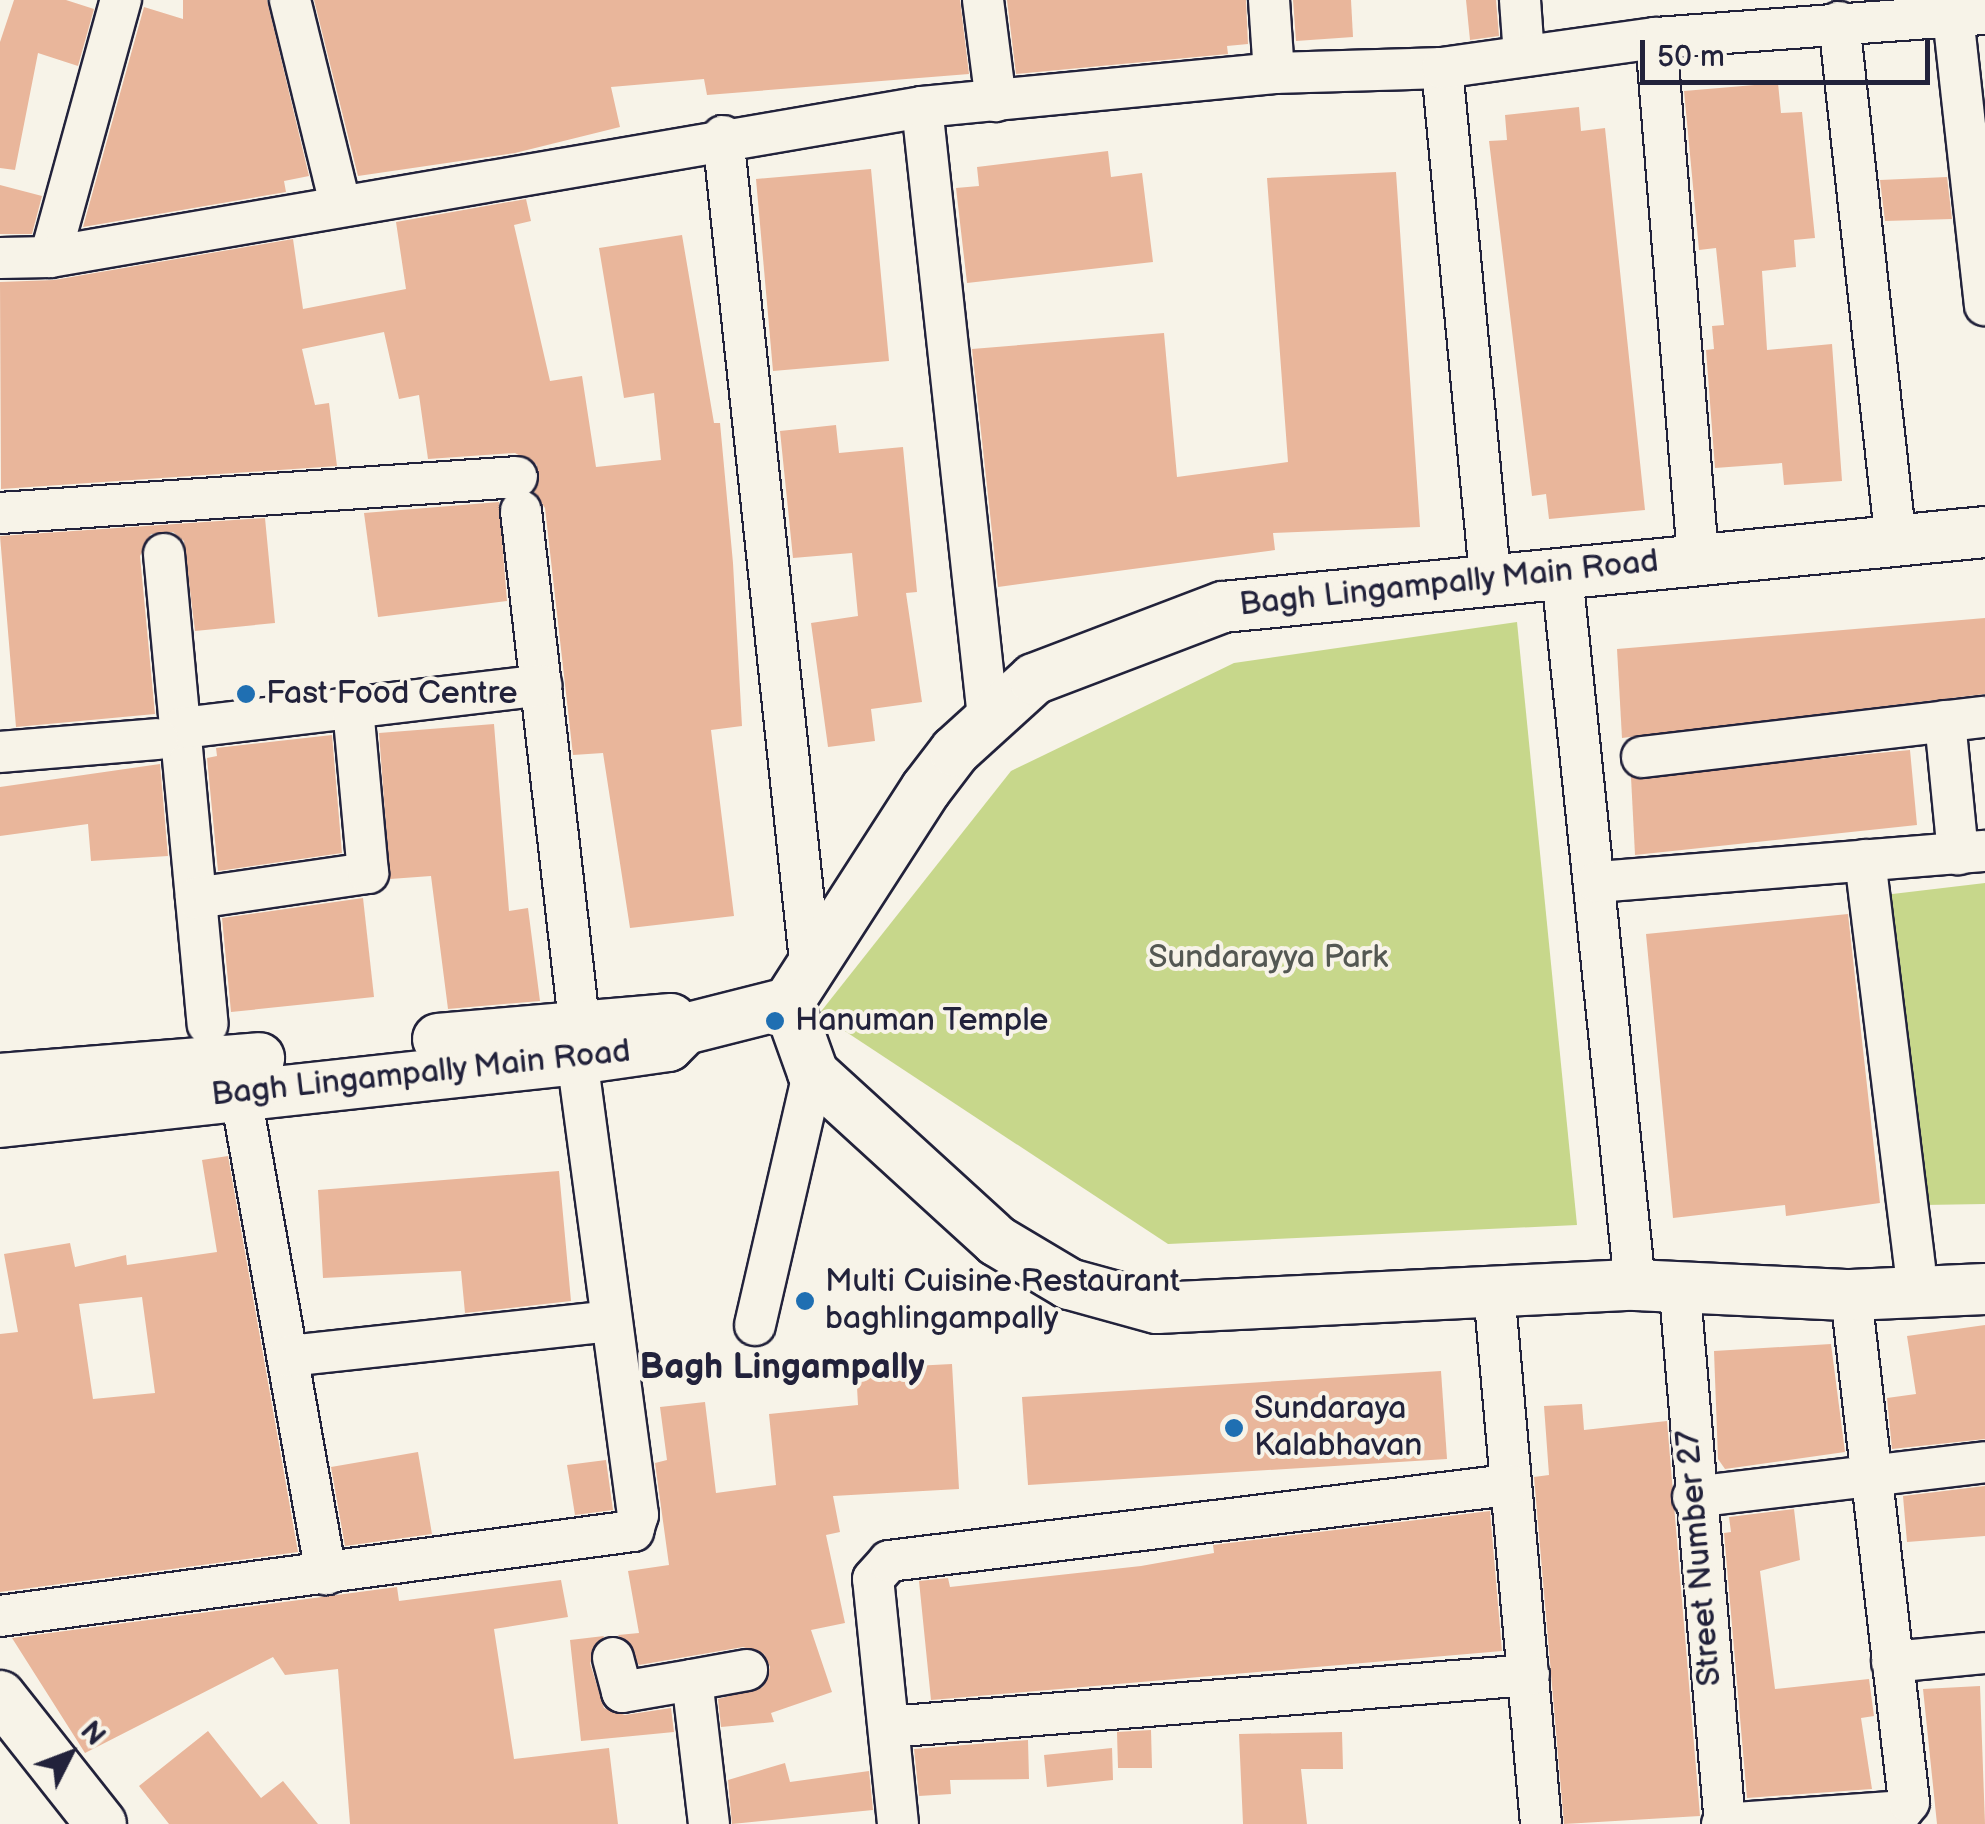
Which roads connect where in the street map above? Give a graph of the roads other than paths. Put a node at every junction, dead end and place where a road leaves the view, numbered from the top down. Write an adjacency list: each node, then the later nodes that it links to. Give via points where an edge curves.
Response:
1 (121, 0): 18 (street)
2 (290, 0): 17 (street)
3 (983, 0): 14 (street)
4 (1269, 0): 13 (street)
5 (1520, 0): 11 (street)
6 (1887, 10): 7 (street); 9 (street)
7 (1969, 15): 20 (street)
8 (1696, 18): 9 (street); 10 (street)
9 (1840, 22): 23 (street)
10 (1656, 38): 11 (street); 25 (street)
11 (1524, 56): 12 (street)
12 (1442, 68): 13 (street); 26 (street)
13 (1274, 73): 14 (street)
14 (996, 101): 15 (street)
15 (922, 108): 16 (street); 31 (street)
16 (724, 136): 17 (street); 40 (street)
17 (340, 204): 18 (street)
18 (50, 257): 19 (street)
19 (0, 258)
20 (1985, 305)
21 (0, 514): 28 (street, via 519,494)
22 (1985, 532): 23 (street, Bagh Lingampally Main Road)
23 (1896, 543): 25 (street, Bagh Lingampally Main Road)
24 (164, 554): 33 (street)
25 (1698, 557): 27 (street, Bagh Lingampally Main Road)
26 (1490, 575): 27 (street, Bagh Lingampally Main Road); 31 (street, Bagh Lingampally Main Road, via 1223,607 1034,679)
27 (1562, 575): 38 (street, Street Number 27)
28 (541, 684): 29 (street); 42 (street)
29 (353, 706): 33 (street); 39 (street, via 368,873)
30 (1985, 717): 32 (street)
31 (988, 718): 40 (street, Bagh Lingampally Main Road, via 926,789)
32 (1945, 721): 35 (street); 36 (street)
33 (169, 734): 34 (street); 39 (street)
34 (0, 752)
35 (1642, 757)
36 (1972, 852): 37 (street)
37 (1865, 860): 38 (street); 48 (street)
38 (1596, 882): 49 (street, Street Number 27)
39 (196, 898): 41 (street)
40 (800, 987): 42 (street, Bagh Lingampally Main Road, via 685,1029 666,1015); 43 (street)
41 (208, 1024)
42 (578, 1041): 44 (street, Bagh Lingampally Main Road); 45 (street, Bagh Lingampally Main Road); 53 (street)
43 (813, 1073): 51 (street, via 997,1241 1069,1284 1157,1308); 54 (street)
44 (0, 1079)
45 (240, 1092): 46 (street, Bagh Lingampally Main Road); 55 (street)
46 (0, 1122)
47 (1985, 1264): 48 (street)
48 (1915, 1267): 49 (street, via 1680,1266)
49 (1658, 1289): 51 (street); 52 (street); 59 (street, Street Number 27)
50 (1985, 1289): 52 (street)
51 (1494, 1290): 58 (street)
52 (1850, 1295): 57 (street)
53 (611, 1321): 55 (street); 60 (street, via 638,1515 632,1531)
54 (755, 1325)
55 (289, 1356): 60 (street)
56 (1985, 1462): 57 (street)
57 (1873, 1474): 59 (street); 64 (street)
58 (1508, 1485): 66 (street); 69 (street, via 889,1561 873,1579)
59 (1692, 1497): 74 (street, Street Number 27)
60 (326, 1574): 61 (street)
61 (0, 1616)
62 (1985, 1652): 64 (street)
63 (613, 1658): 67 (street, via 622,1692)
64 (1892, 1662): 74 (street, via 1908,1808)
65 (747, 1670): 67 (street)
66 (1529, 1675): 69 (street); 73 (street)
67 (692, 1680): 71 (street)
68 (0, 1696): 70 (street)
69 (888, 1727): 72 (street)
70 (101, 1824)
71 (709, 1824)
72 (898, 1824)
73 (1541, 1824)
74 (1724, 1824)

